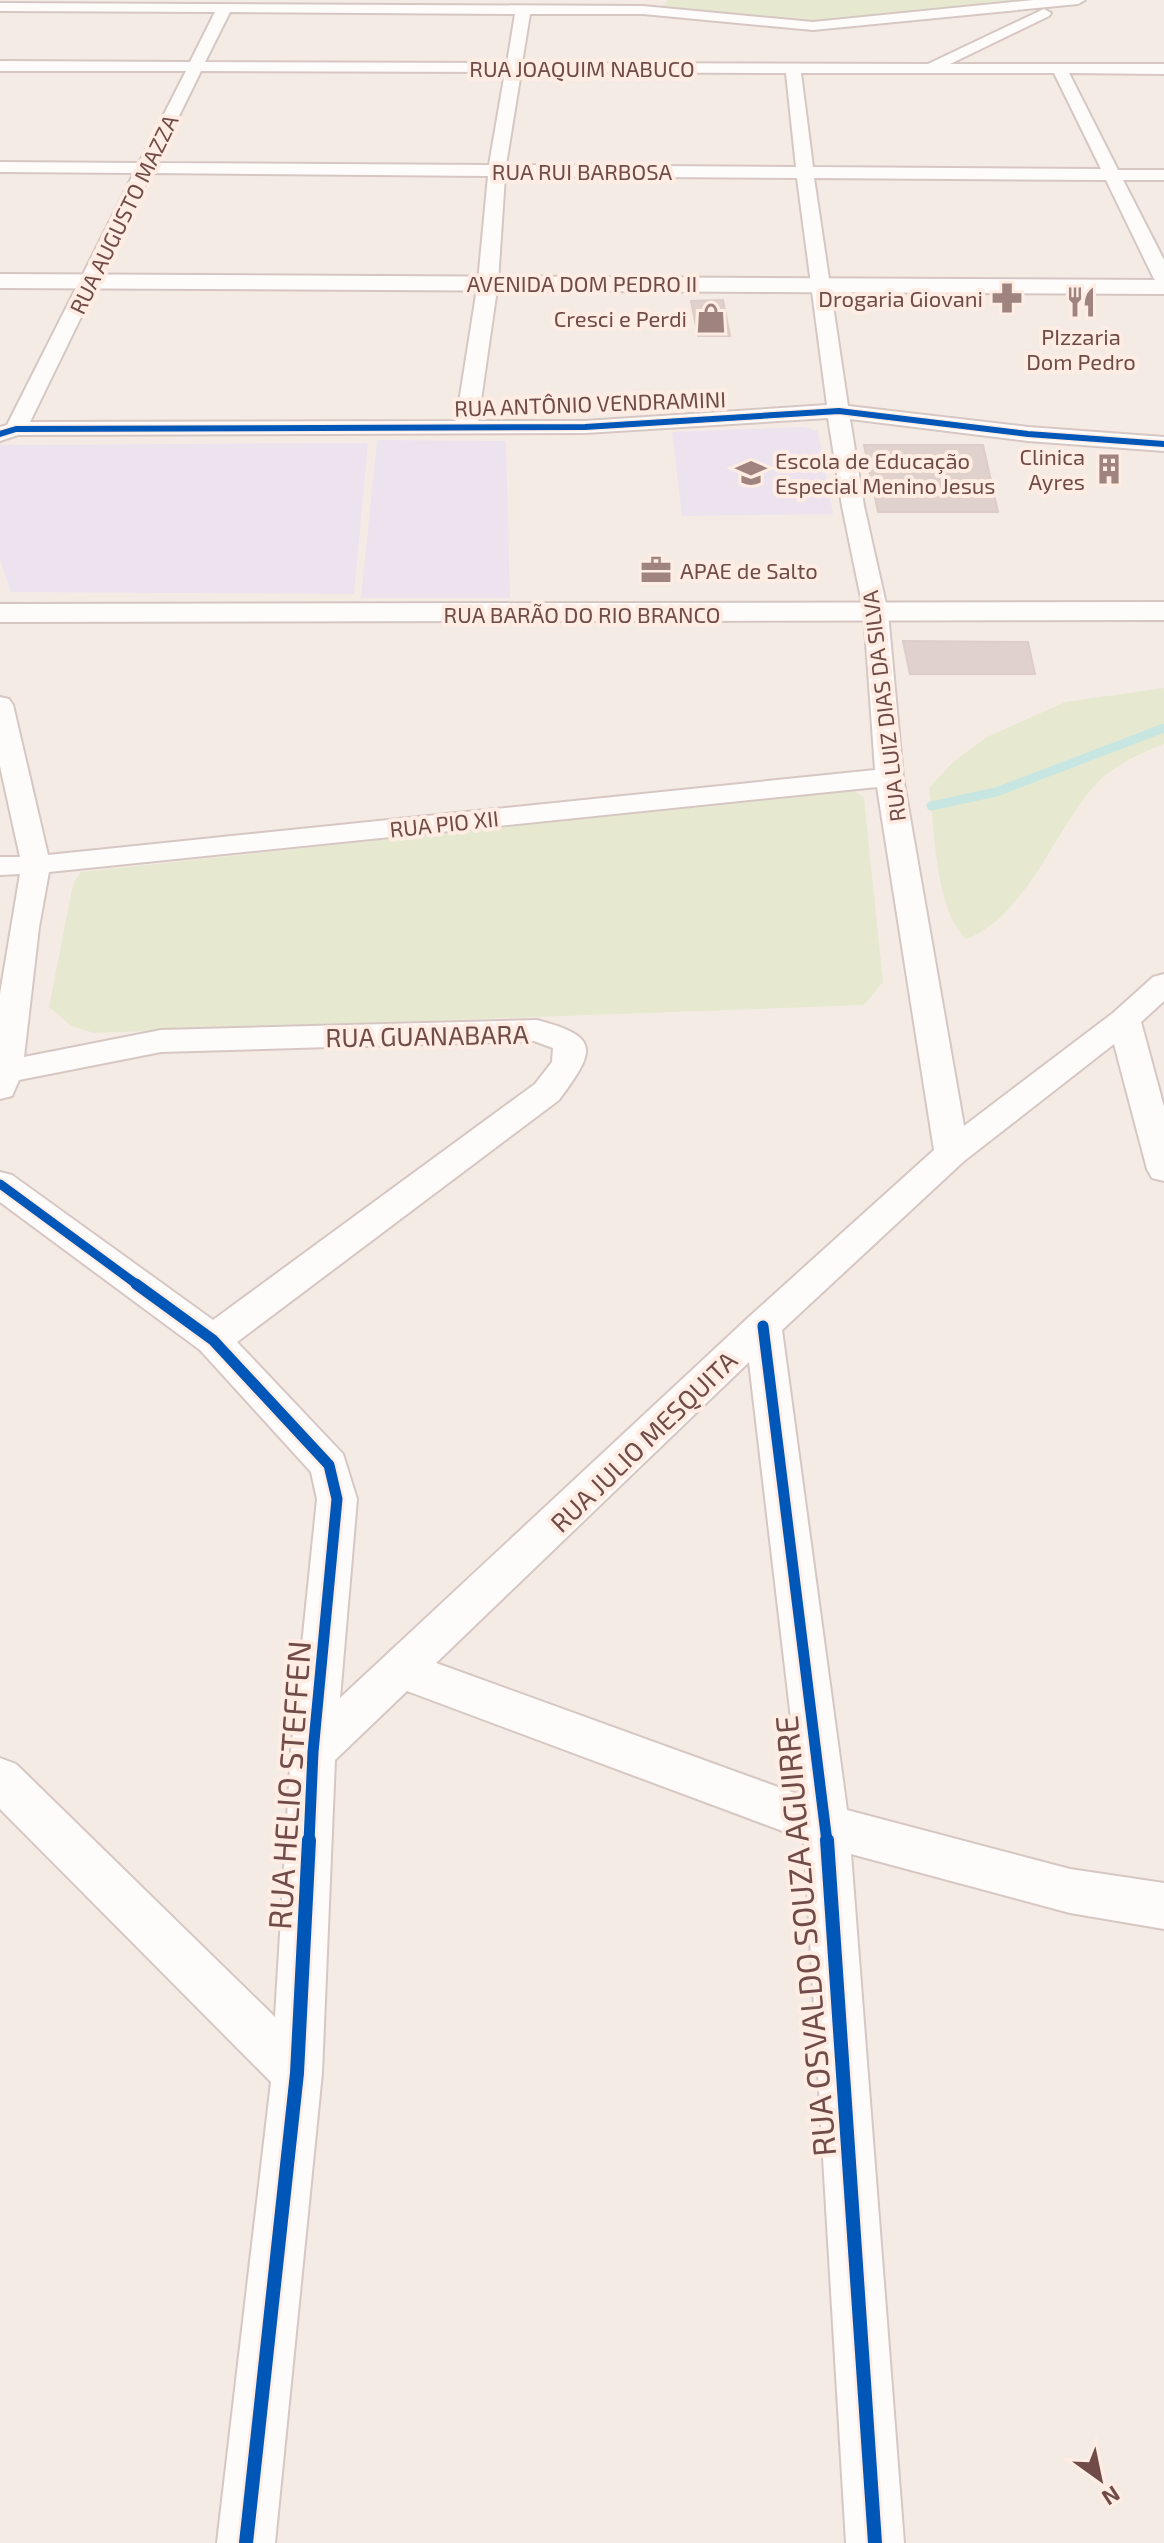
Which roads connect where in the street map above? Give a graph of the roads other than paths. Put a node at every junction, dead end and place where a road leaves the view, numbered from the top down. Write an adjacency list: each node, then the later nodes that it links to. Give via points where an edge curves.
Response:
1 (1074, 1): 4 (street, via 813,26 660,10); 9 (street)
2 (221, 4): 3 (street); 4 (street); 6 (street, RUA AUGUSTO MAZZA)
3 (0, 7)
4 (523, 10): 7 (street)
5 (0, 66): 6 (street, RUA JOAQUIM NABUCO)
6 (196, 66): 7 (street, RUA JOAQUIM NABUCO); 13 (street, RUA AUGUSTO MAZZA)
7 (514, 69): 8 (street, RUA JOAQUIM NABUCO); 14 (street)
8 (793, 69): 9 (street, RUA JOAQUIM NABUCO); 15 (street, RUA LUIZ DIAS DA SILVA)
9 (926, 69): 11 (street, RUA JOAQUIM NABUCO)
10 (1164, 69): 11 (street, RUA JOAQUIM NABUCO)
11 (1060, 70): 16 (street)
12 (0, 167): 13 (street, RUA RUI BARBOSA)
13 (145, 169): 14 (street, RUA RUI BARBOSA); 20 (street, RUA AUGUSTO MAZZA)
14 (497, 171): 15 (street, RUA RUI BARBOSA); 21 (street)
15 (806, 173): 16 (street, RUA RUI BARBOSA); 22 (street, RUA LUIZ DIAS DA SILVA)
16 (1112, 175): 17 (street, RUA RUI BARBOSA); 18 (street)
17 (1164, 175)
18 (1164, 279)
19 (0, 281): 20 (main road, AVENIDA DOM PEDRO II)
20 (89, 282): 21 (main road, AVENIDA DOM PEDRO II); 26 (street, RUA AUGUSTO MAZZA, via 20,425)
21 (488, 282): 22 (main road, AVENIDA DOM PEDRO II); 25 (street)
22 (818, 284): 23 (main road, AVENIDA DOM PEDRO II); 24 (street, RUA LUIZ DIAS DA SILVA)
23 (1164, 287)
24 (839, 411): 25 (street, RUA ANTÔNIO VENDRAMINI, via 595,427); 27 (street, RUA ANTÔNIO VENDRAMINI); 30 (street, RUA LUIZ DIAS DA SILVA)
25 (466, 429): 26 (street, RUA ANTÔNIO VENDRAMINI)
26 (8, 431)
27 (1164, 444)
28 (1164, 611): 30 (main road, RUA BARÃO DO RIO BRANCO)
29 (0, 613): 30 (main road, RUA BARÃO DO RIO BRANCO)
30 (876, 613): 32 (street, RUA LUIZ DIAS DA SILVA)
31 (0, 705): 33 (street)
32 (889, 777): 33 (street, RUA PIO XII); 38 (street, RUA LUIZ DIAS DA SILVA)
33 (36, 865): 34 (street, RUA PIO XII); 37 (street)
34 (0, 866)
35 (1164, 984): 36 (street, RUA JULIO MESQUITA)
36 (1124, 1020): 38 (street, RUA JULIO MESQUITA); 39 (street)
37 (3, 1080): 42 (street, RUA GUANABARA, via 161,1041 537,1030 569,1042 568,1064 547,1092)
38 (952, 1153): 41 (street, RUA JULIO MESQUITA)
39 (1164, 1169)
40 (0, 1184): 42 (street, RUA HELIO STEFFEN)
41 (763, 1326): 43 (street, RUA JULIO MESQUITA); 46 (street, RUA OSVALDO SOUZA AGUIRRE)
42 (213, 1340): 44 (street, RUA HELIO STEFFEN, via 329,1465 337,1499)
43 (403, 1670): 44 (street, RUA JULIO MESQUITA); 46 (street)
44 (313, 1752): 48 (street, RUA HELIO STEFFEN)
45 (0, 1779): 48 (street)
46 (826, 1826): 47 (street, via 1070,1891); 50 (street, RUA OSVALDO SOUZA AGUIRRE)
47 (1164, 1906)
48 (297, 2073): 49 (street, RUA HELIO STEFFEN)
49 (246, 2543)
50 (875, 2543)

